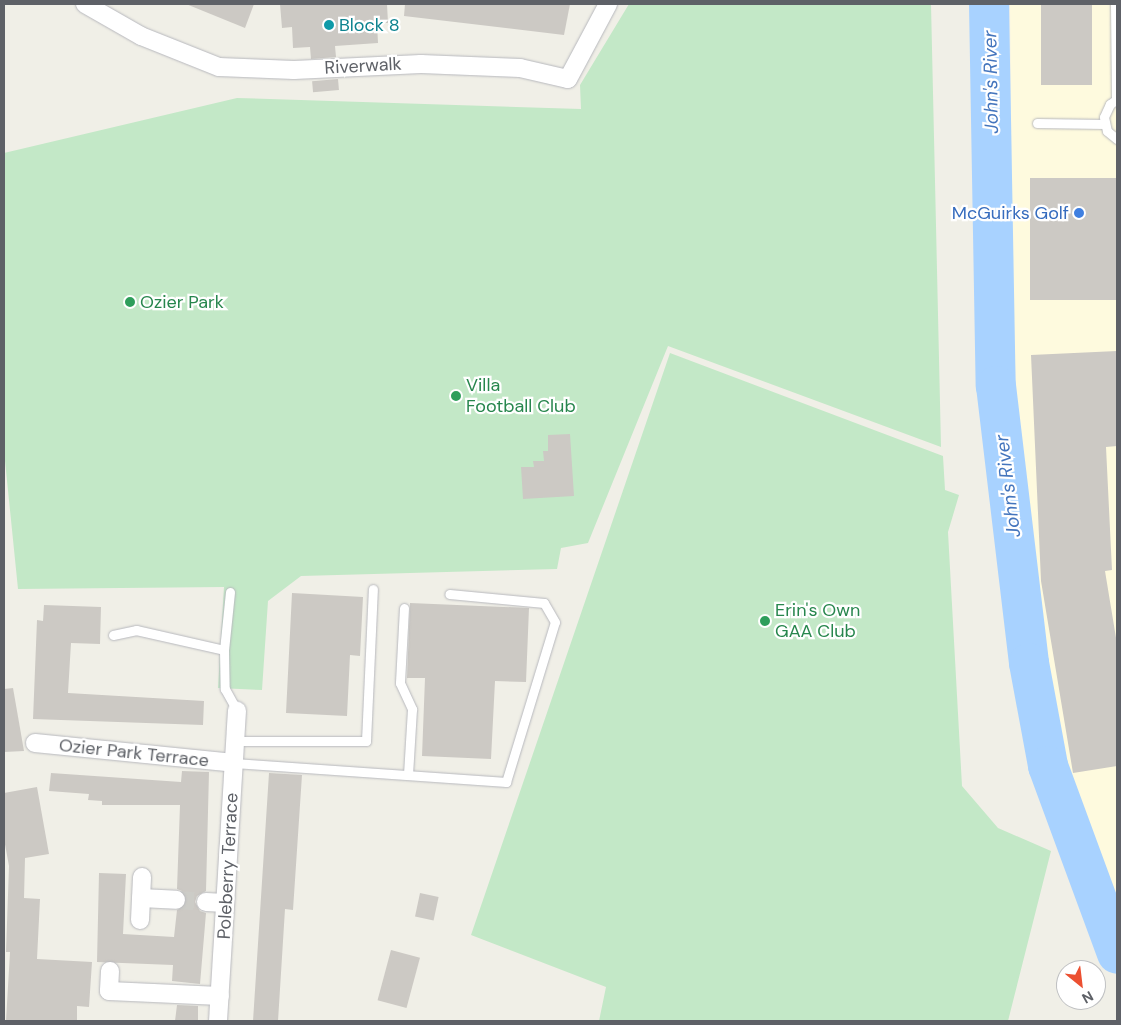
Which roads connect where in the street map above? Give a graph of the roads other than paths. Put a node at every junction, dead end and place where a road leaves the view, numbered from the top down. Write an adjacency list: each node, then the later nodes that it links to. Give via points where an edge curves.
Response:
1 (85, 4): 2 (street, Riverwalk, via 141,36 219,67 294,70 421,64 520,68 568,79)
2 (608, 4)
3 (1115, 4): 4 (lane)
4 (1117, 100): 6 (lane, via 1106,110)
5 (1037, 123): 6 (lane)
6 (1104, 124): 7 (lane)
7 (1117, 139)
8 (372, 589): 15 (lane, via 366,741)
9 (230, 592): 13 (lane)
10 (449, 594): 18 (lane, via 544,603 555,622 506,782)
11 (404, 608): 18 (lane, via 400,683 412,708)
12 (113, 635): 13 (lane, via 136,630)
13 (224, 650): 14 (lane, via 225,689)
14 (237, 711): 15 (street, Poleberry Terrace)
15 (235, 741): 17 (street, Poleberry Terrace)
16 (35, 743): 17 (street, Ozier Park Terrace)
17 (234, 763): 18 (lane); 23 (street, Poleberry Terrace)
18 (408, 775)
19 (142, 876): 20 (street)
20 (141, 898): 21 (street); 24 (street)
21 (176, 900)
22 (206, 902): 23 (street)
23 (225, 902): 26 (street, Poleberry Terrace)
24 (140, 920)
25 (110, 971): 26 (street, via 109,990)
26 (220, 996): 27 (street, Poleberry Terrace)
27 (218, 1021)

